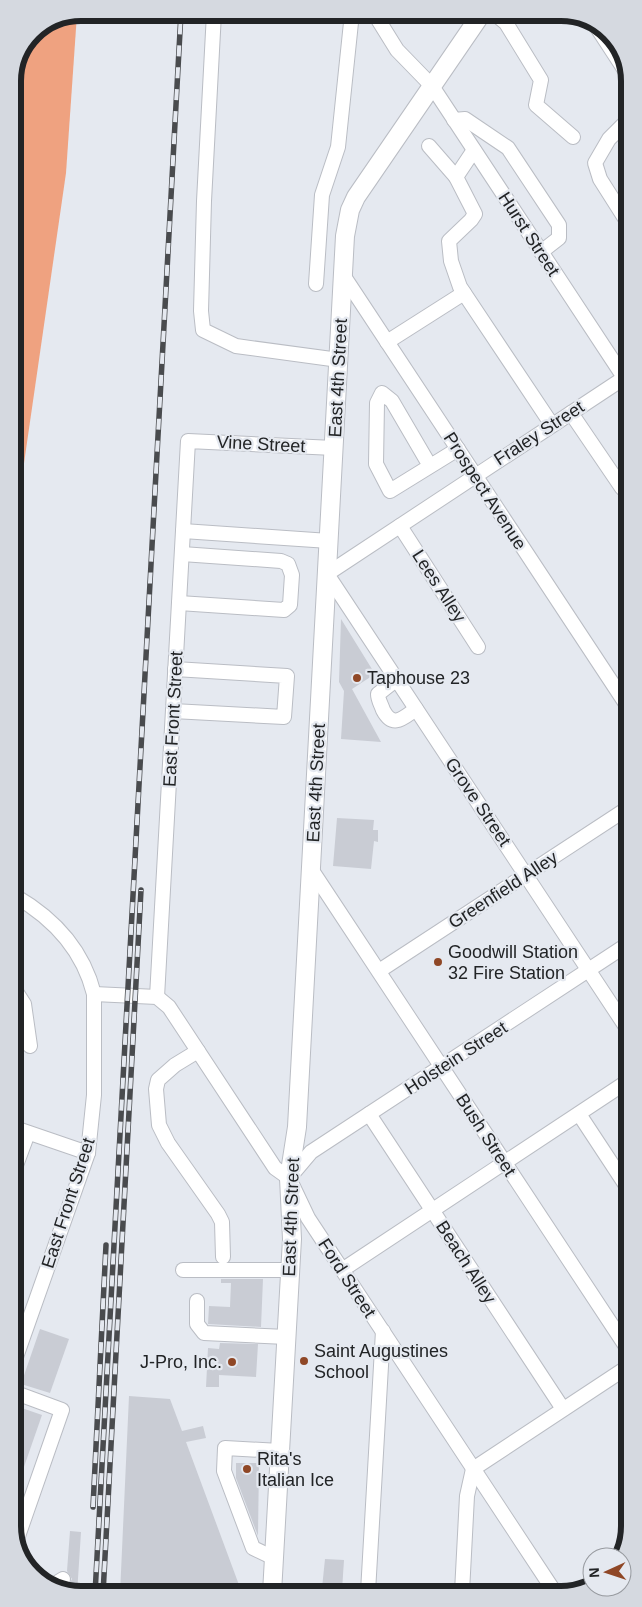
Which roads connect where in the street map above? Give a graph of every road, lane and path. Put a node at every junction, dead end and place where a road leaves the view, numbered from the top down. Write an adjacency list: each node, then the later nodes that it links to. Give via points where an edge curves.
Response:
1 (214, 21): 19 (street, via 204,201 203,330 236,346)
2 (351, 21): 16 (street, via 338,147 322,195)
3 (379, 21): 6 (street, Hurst Street, via 397,50)
4 (477, 21): 6 (main road, East 4th Street)
5 (504, 21): 9 (street, via 541,80 536,105)
6 (432, 86): 7 (street, Hurst Street); 15 (main road, East 4th Street, via 350,210)
7 (454, 120): 11 (street, Hurst Street); 14 (street, via 466,119 508,148 559,226 559,238)
8 (621, 127): 13 (street, via 608,139 595,163 600,179)
9 (573, 137)
10 (429, 146): 12 (street)
11 (474, 150): 12 (street); 14 (street, Hurst Street)
12 (456, 177): 17 (street, via 475,214 449,241 451,261)
13 (621, 212)
14 (541, 252): 20 (street, Hurst Street)
15 (343, 275): 18 (street, Prospect Avenue); 19 (main road, East 4th Street)
16 (316, 284)
17 (464, 293): 18 (street); 23 (street)
18 (386, 342): 26 (street, Prospect Avenue)
19 (339, 360): 25 (main road, East 4th Street)
20 (621, 372)
21 (621, 382): 22 (street, Fraley Street)
22 (571, 413): 23 (street, Fraley Street); 29 (street)
23 (552, 425): 28 (street, Fraley Street)
24 (188, 440): 25 (street, Vine Street); 31 (street, East Front Street)
25 (334, 448): 32 (main road, East 4th Street)
26 (458, 449): 27 (street); 28 (street, Prospect Avenue)
27 (430, 466): 27 (street, via 390,491 376,464 376,403 382,393 392,401)
28 (475, 476): 30 (street, Fraley Street); 39 (street, Prospect Avenue)
29 (621, 487)
30 (400, 526): 34 (street, Fraley Street); 36 (street, Lees Alley)
31 (183, 531): 32 (street); 33 (street, East Front Street)
32 (329, 541): 34 (main road, East 4th Street)
33 (182, 554): 35 (street, East Front Street); 35 (street, via 281,561 291,569 291,590 290,605 284,610)
34 (327, 574): 38 (street, Grove Street); 43 (main road, East 4th Street)
35 (179, 603): 37 (street, East Front Street)
36 (478, 647)
37 (175, 669): 41 (street, East Front Street); 41 (street, via 287,676 284,717)
38 (396, 679): 40 (street, Grove Street); 40 (street, via 378,694 387,718 399,720)
39 (621, 696)
40 (416, 709): 44 (street, Grove Street)
41 (173, 711): 50 (street, East Front Street)
42 (621, 813): 44 (street, Greenfield Alley)
43 (311, 869): 48 (street, Bush Street); 62 (main road, East 4th Street, via 297,1127)
44 (526, 874): 47 (street, Grove Street); 48 (street, Greenfield Alley)
45 (21, 901): 49 (street, East Front Street, via 64,934 90,977)
46 (621, 949): 47 (street, Holstein Street)
47 (589, 970): 52 (street, Grove Street); 55 (street, Holstein Street)
48 (379, 971): 55 (street, Bush Street)
49 (94, 994): 50 (street); 60 (street, East Front Street, via 94,1096)
50 (157, 997): 54 (street, Ford Street, via 169,1007)
51 (21, 999): 53 (street)
52 (621, 1019)
53 (30, 1046)
54 (198, 1051): 62 (street, Ford Street, via 275,1168); 65 (street, via 158,1080 159,1125 222,1222)
55 (442, 1067): 57 (street, Holstein Street); 61 (street, Bush Street)
56 (621, 1086): 58 (street)
57 (370, 1114): 62 (street, Holstein Street, via 311,1152); 64 (street, Beach Alley)
58 (579, 1114): 61 (street); 63 (street)
59 (22, 1130): 60 (street)
60 (88, 1153): 73 (street, East Front Street)
61 (505, 1162): 64 (street); 72 (street, Bush Street)
62 (289, 1178): 67 (main road, East 4th Street, via 292,1238); 68 (street, Ford Street, via 308,1218)
63 (621, 1178)
64 (432, 1210): 68 (street); 76 (street, Beach Alley)
65 (223, 1257)
66 (183, 1270): 67 (street)
67 (289, 1270): 71 (main road, East 4th Street)
68 (342, 1270): 70 (street, Ford Street)
69 (197, 1301): 71 (street, via 197,1324 204,1333)
70 (383, 1332): 78 (street, Ford Street); 82 (street)
71 (286, 1337): 77 (main road, East 4th Street)
72 (621, 1339)
73 (21, 1343)
74 (621, 1371): 76 (street)
75 (21, 1394): 79 (street, via 62,1410)
76 (563, 1409): 78 (street)
77 (280, 1451): 80 (main road, East 4th Street); 80 (street, via 225,1448 224,1471 253,1548)
78 (473, 1469): 83 (street, via 467,1496); 84 (street, Ford Street)
79 (21, 1527)
80 (274, 1558): 81 (main road, East 4th Street)
81 (272, 1586)
82 (368, 1586)
83 (462, 1586)
84 (551, 1586)

